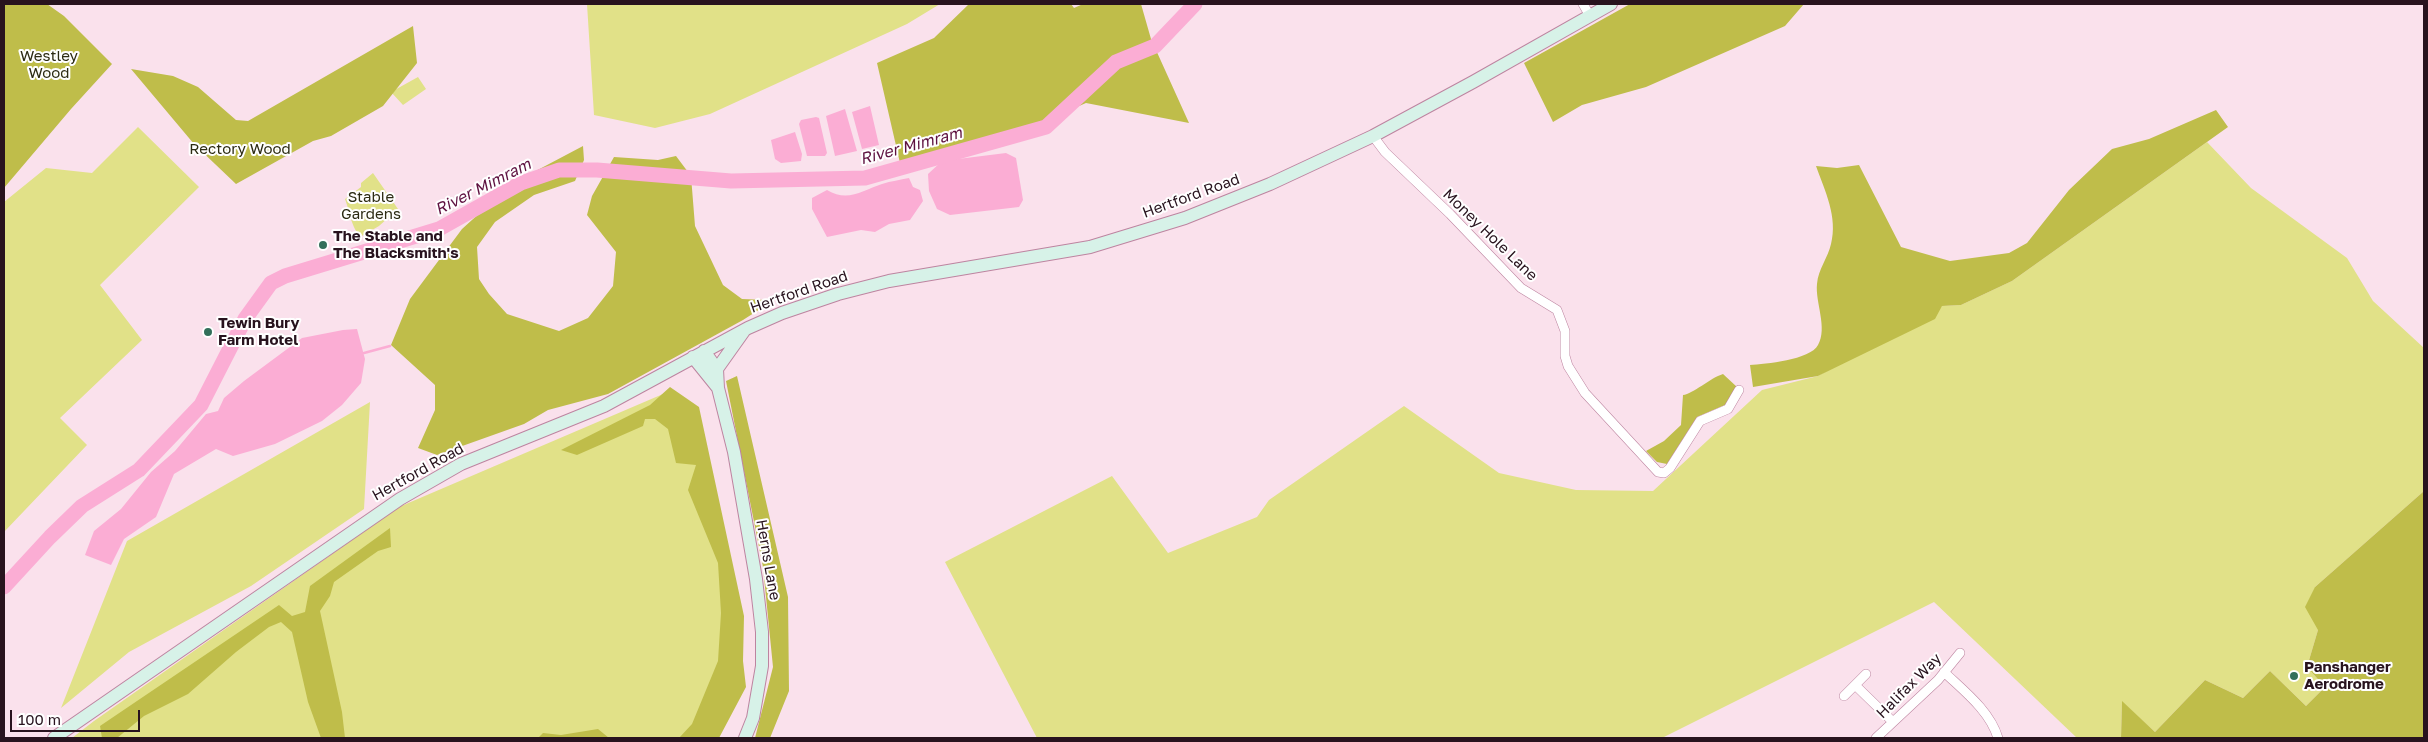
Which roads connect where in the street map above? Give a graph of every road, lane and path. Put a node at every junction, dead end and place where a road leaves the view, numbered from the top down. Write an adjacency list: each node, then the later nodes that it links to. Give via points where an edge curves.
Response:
1 (1583, 4): 3 (street)
2 (1611, 4): 3 (main road, Hertford Road)
3 (1590, 16): 4 (main road, Hertford Road)
4 (1373, 136): 5 (main road, Hertford Road, via 1270,184 1185,218 1090,247 889,281 828,297); 9 (street, Money Hole Lane, via 1385,152 1521,288 1557,310 1565,331 1564,356 1585,394 1658,472 1664,473 1670,468 1700,421 1728,409)
5 (748, 328): 6 (main road, Hertford Road); 7 (main road)
6 (698, 354): 7 (main road, Herns Lane); 8 (main road, Herns Lane); 16 (main road, Hertford Road, via 604,406 461,464 400,499)
7 (716, 370): 8 (main road, Herns Lane)
8 (718, 388): 17 (main road, Herns Lane, via 734,452 762,632 762,666 753,718)
9 (1739, 390)
10 (1960, 653): 11 (street, Halifax Way)
11 (1944, 672): 15 (street, Halifax Way); 19 (street, via 1978,706)
12 (1866, 674): 13 (street)
13 (1855, 685): 14 (street); 15 (street)
14 (1844, 696)
15 (1892, 722): 18 (street, Halifax Way)
16 (54, 738)
17 (745, 738)
18 (1876, 738)
19 (1998, 738)

